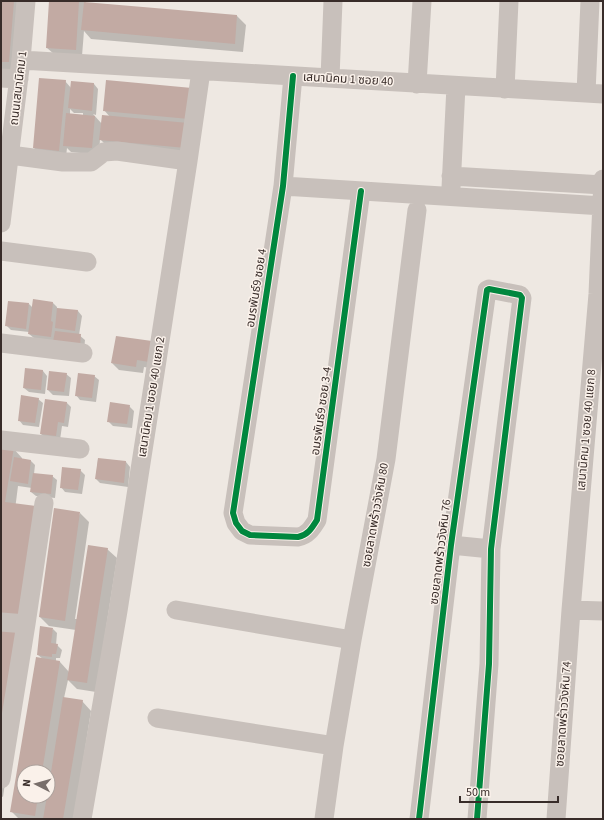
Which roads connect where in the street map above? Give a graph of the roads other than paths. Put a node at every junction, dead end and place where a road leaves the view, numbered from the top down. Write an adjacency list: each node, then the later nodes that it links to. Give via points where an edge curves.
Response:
1 (26, 1): 6 (street, ถนนเสนานิคม 1)
2 (333, 1): 9 (street)
3 (422, 1): 11 (street)
4 (509, 1): 13 (street)
5 (590, 1): 14 (street)
6 (21, 60): 7 (street, เสนานิคม 1 ซอย 40); 10 (street, ถนนเสนานิคม 1)
7 (201, 71): 8 (street, เสนานิคม 1 ซอย 40); 16 (street, เสนานิคม 1 ซอย 40 แยก 2)
8 (293, 76): 9 (street, เสนานิคม 1 ซอย 40); 20 (street, อมรพันธ์9 ซอย 4)
9 (330, 78): 11 (street, เสนานิคม 1 ซอย 40)
10 (10, 79): 15 (street, ถนนเสนานิคม 1)
11 (418, 84): 12 (street, เสนานิคม 1 ซอย 40)
12 (456, 86): 13 (street, เสนานิคม 1 ซอย 40); 17 (street)
13 (505, 89): 14 (street, เสนานิคม 1 ซอย 40)
14 (594, 94)
15 (10, 155): 16 (street, via 63,162 91,162 104,152 117,151); 25 (street, ถนนเสนานิคม 1)
16 (188, 161): 46 (street, เสนานิคม 1 ซอย 40 แยก 2, via 119,603)
17 (452, 176): 19 (street); 22 (street)
18 (603, 179): 19 (street, เสนานิคม 1 ซอย 40 แยก 8)
19 (603, 185): 23 (street, เสนานิคม 1 ซอย 40 แยก 8)
20 (284, 186): 21 (street); 33 (street, อมรพันธ์9 ซอย 4)
21 (361, 190): 22 (street); 33 (street, อมรพันธ์9 ซอย 3-4, via 317,520 304,536 250,535 242,531 236,523 233,514)
22 (450, 196): 23 (street)
23 (602, 206): 28 (street, เสนานิคม 1 ซอย 40 แยก 8)
24 (417, 210): 42 (street, ซอยลาดพร้าววังหิน 80, via 386,459)
25 (1, 215)
26 (1, 251): 27 (street)
27 (87, 262)
28 (600, 294): 38 (street, เสนานิคม 1 ซอย 40 แยก 8)
29 (1, 343): 30 (street)
30 (83, 353)
31 (1, 440): 32 (street)
32 (80, 449)
33 (234, 503)
34 (44, 504): 41 (street)
35 (451, 546): 36 (street); 36 (street, ซอยลาดพร้าววังหิน 76, via 489,289 522,296); 48 (street, ซอยลาดพร้าววังหิน 76)
36 (491, 549): 49 (street, via 489,664)
37 (176, 610): 42 (street)
38 (571, 610): 39 (street); 50 (street, ซอยลาดพร้าววังหิน 74)
39 (603, 611)
40 (1, 622): 41 (street)
41 (26, 624): 45 (street)
42 (352, 640): 44 (street, ซอยลาดพร้าววังหิน 80)
43 (157, 718): 44 (street)
44 (334, 746): 47 (street, ซอยลาดพร้าววังหิน 80)
45 (1, 778)
46 (82, 819)
47 (324, 819)
48 (419, 819)
49 (477, 819)
50 (556, 819)

